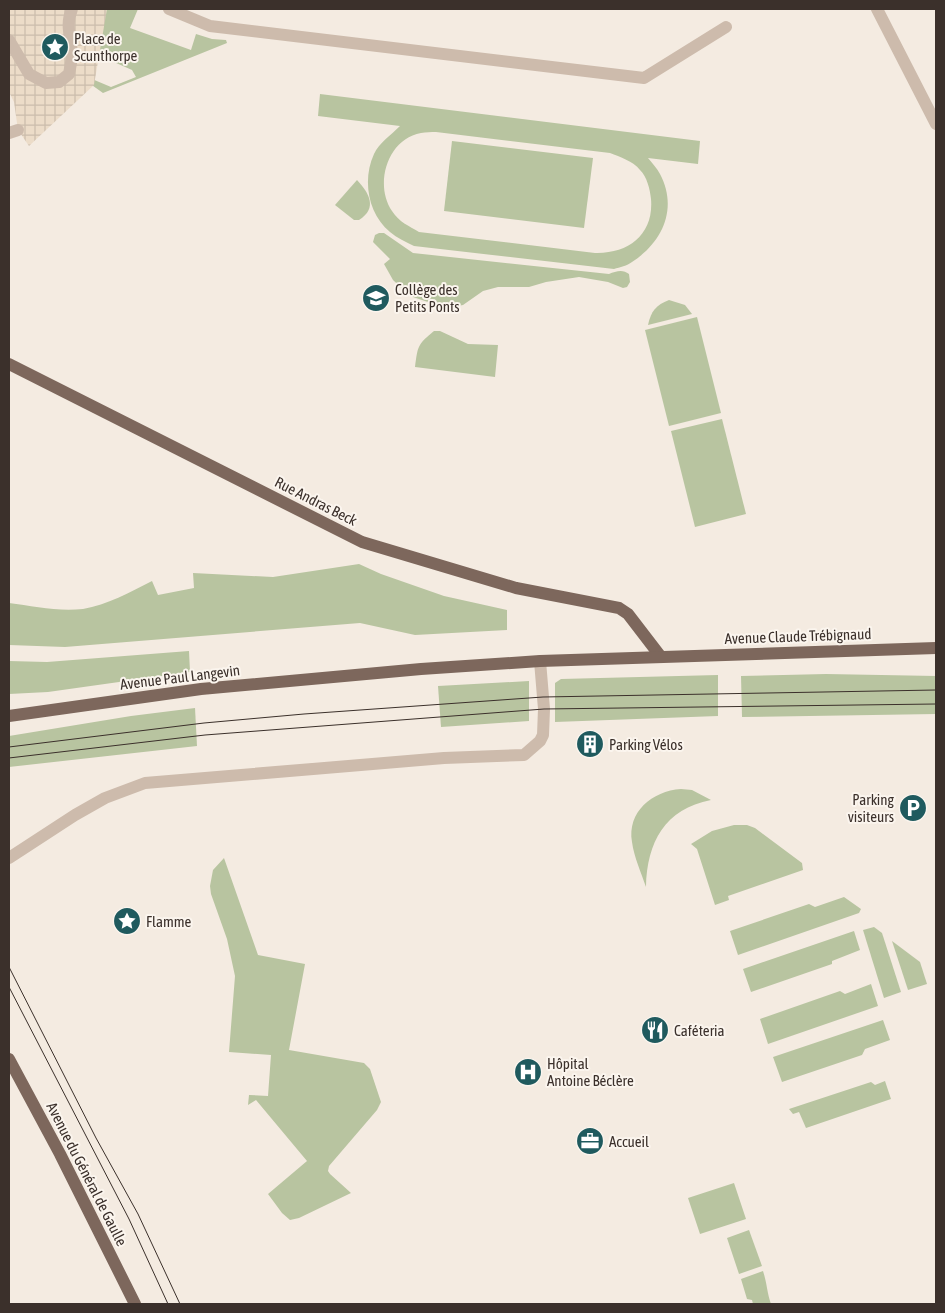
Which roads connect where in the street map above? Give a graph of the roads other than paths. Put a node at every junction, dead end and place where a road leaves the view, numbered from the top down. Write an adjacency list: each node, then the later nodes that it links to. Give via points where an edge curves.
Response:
1 (72, 9): 5 (street, via 68,32 72,54 69,74 58,82 46,83 29,74)
2 (169, 9): 4 (street, via 210,26 644,78)
3 (877, 9): 6 (street)
4 (726, 27)
5 (9, 40)
6 (936, 124)
7 (9, 364): 9 (main road, Rue Andras Beck, via 362,542 516,588 619,608 628,614)
8 (936, 648): 9 (main road, Avenue Claude Trébignaud)
9 (661, 657): 10 (main road, Avenue Claude Trébignaud)
10 (540, 661): 11 (main road, Avenue Paul Langevin, via 201,689); 12 (street, via 543,735 524,755 444,758 146,783 105,798)
11 (9, 716)
12 (9, 858)
13 (9, 1059): 14 (main road, Avenue du Général de Gaulle)
14 (135, 1304)

